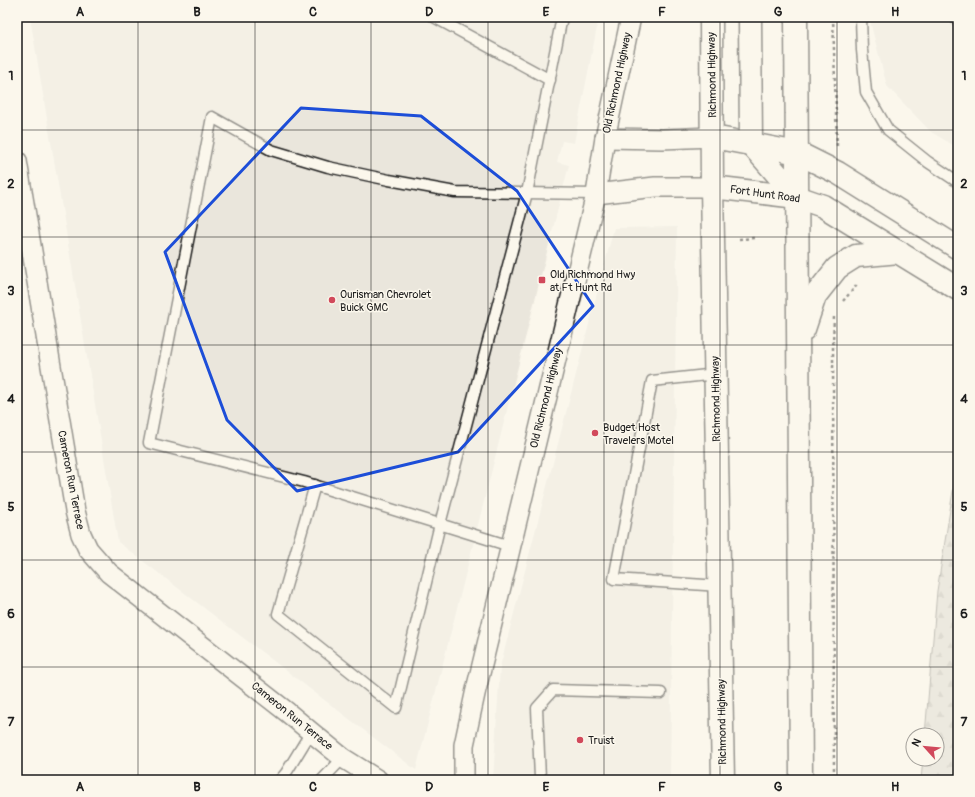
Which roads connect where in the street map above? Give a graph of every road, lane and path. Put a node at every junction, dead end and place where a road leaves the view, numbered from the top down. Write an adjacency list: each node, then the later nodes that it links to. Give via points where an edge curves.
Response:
1 (434, 17): 11 (lane)
2 (562, 17): 11 (lane)
3 (631, 17): 13 (street, Old Richmond Highway)
4 (711, 17): 12 (main road, Richmond Highway)
5 (750, 17): 15 (main road)
6 (796, 17): 16 (main road)
7 (833, 17): 14 (path)
8 (861, 17): 18 (lane, via 866,92 888,130)
9 (955, 17): 10 (lane)
10 (958, 22)
11 (550, 80): 20 (lane)
12 (713, 137): 13 (street); 15 (main road); 19 (main road, Richmond Highway)
13 (605, 138): 21 (street, Old Richmond Highway)
14 (837, 139)
15 (751, 144): 16 (main road); 22 (main road)
16 (798, 153): 22 (main road); 25 (main road, via 838,172)
17 (17, 161): 38 (street, Cameron Run Terrace, via 75,511 88,549 109,573)
18 (958, 182)
19 (712, 187): 21 (street, Fort Hunt Road, via 655,187); 22 (main road, Fort Hunt Road); 32 (main road, Richmond Highway)
20 (527, 193): 21 (lane); 33 (lane, via 455,192 328,167 271,150 212,117 149,443); 34 (lane)
21 (596, 194): 35 (street, Old Richmond Highway)
22 (797, 197): 26 (main road, Fort Hunt Road, via 823,206); 31 (main road)
23 (756, 238): 24 (path)
24 (739, 239)
25 (958, 248)
26 (899, 252): 27 (main road, via 856,256); 28 (main road, Fort Hunt Road)
27 (848, 262): 29 (path, via 859,282); 31 (main road, via 837,268 814,296)
28 (958, 289)
29 (840, 305)
30 (835, 311): 47 (path)
31 (798, 347): 46 (main road)
32 (716, 374): 36 (main road, Richmond Highway); 36 (lane, via 652,381 614,579)
33 (315, 485): 34 (lane); 34 (lane, via 278,614 396,708)
34 (440, 524): 35 (lane)
35 (510, 546): 43 (street, Old Richmond Highway, via 464,745)
36 (720, 586): 45 (main road, Richmond Highway)
37 (661, 693): 44 (lane, via 553,690 537,708)
38 (311, 732): 39 (street, Cameron Run Terrace); 40 (lane)
39 (343, 758): 41 (lane); 42 (street, Cameron Run Terrace)
40 (280, 780)
41 (322, 780)
42 (378, 780)
43 (464, 780)
44 (541, 780)
45 (723, 780)
46 (801, 780)
47 (834, 780)

